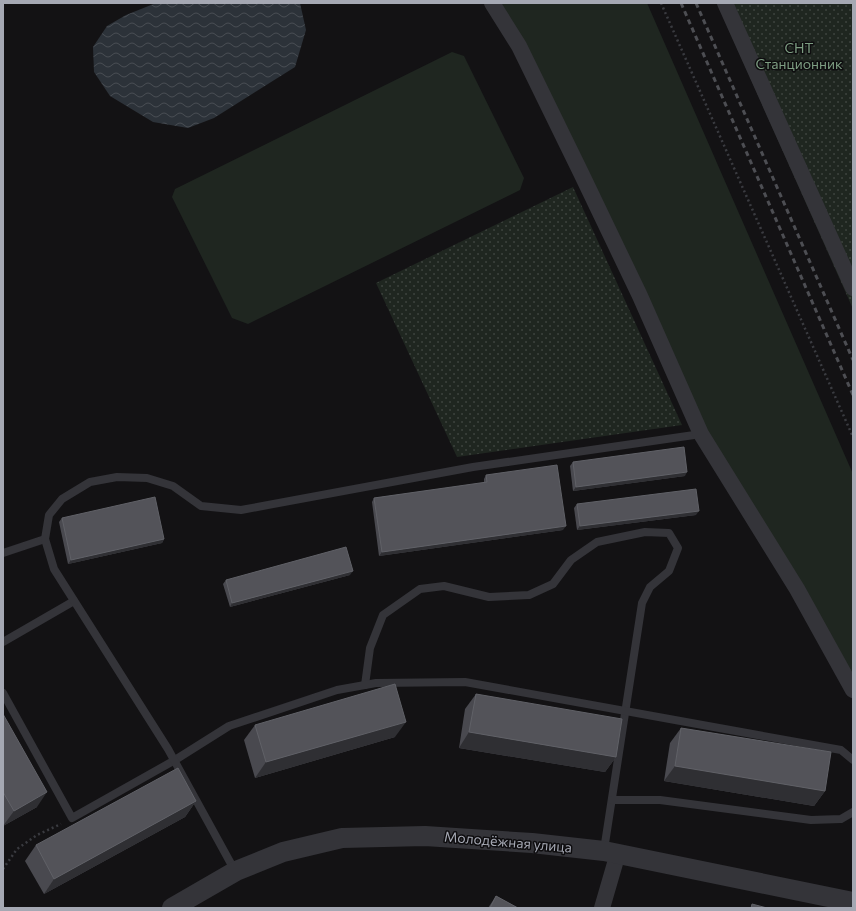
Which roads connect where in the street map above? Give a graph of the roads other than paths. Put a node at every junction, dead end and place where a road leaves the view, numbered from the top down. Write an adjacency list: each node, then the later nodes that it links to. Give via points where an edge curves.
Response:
1 (492, 3): 4 (street, via 519,46 582,175 640,296)
2 (725, 3): 3 (street)
3 (853, 288)
4 (701, 434): 5 (lane, via 473,467 242,510 201,506 173,486 147,478 117,476 90,482 62,499 49,516); 10 (street, via 797,589)
5 (45, 539): 6 (lane); 7 (lane, via 54,568)
6 (3, 553)
7 (74, 601): 8 (lane); 13 (lane)
8 (3, 642)
9 (365, 685): 12 (lane, via 465,682); 12 (lane, via 370,648 383,616 420,590 444,586 489,597 530,595 552,584 571,560 597,542 645,532 669,533 678,548 669,571 650,587 642,603); 13 (lane, via 337,690 229,726)
10 (853, 690)
11 (3, 693): 13 (lane, via 72,818)
12 (625, 711): 14 (lane, via 841,750); 15 (lane)
13 (174, 760): 18 (lane)
14 (853, 760)
15 (612, 800): 16 (lane, via 660,800 811,820 841,819); 17 (lane)
16 (853, 812)
17 (611, 852): 18 (street, Молодёжная улица, via 532,843 425,836 342,838 283,852); 19 (street, Молодёжная улица); 21 (street)
18 (236, 871): 20 (street, Молодёжная улица)
19 (853, 902)
20 (172, 908)
21 (602, 908)

